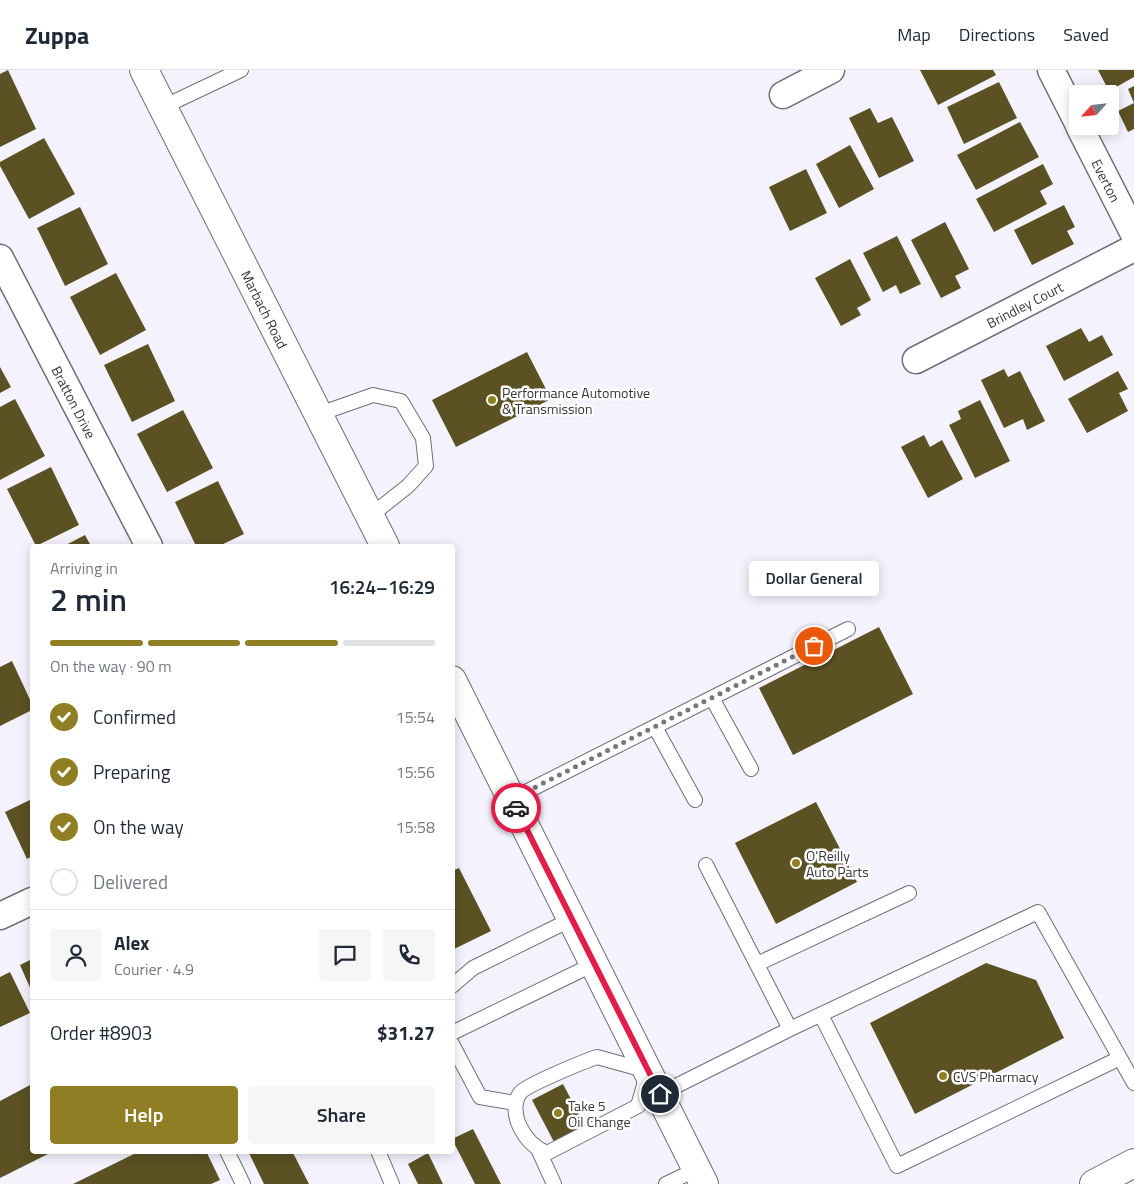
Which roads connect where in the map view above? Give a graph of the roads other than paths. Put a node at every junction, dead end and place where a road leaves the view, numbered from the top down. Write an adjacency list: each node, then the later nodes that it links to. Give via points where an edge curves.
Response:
1 (144, 70): 7 (main road, Marbach Road)
2 (242, 70): 7 (lane)
3 (831, 70): 5 (street)
4 (1051, 70): 6 (street)
5 (783, 95)
6 (1069, 105)
7 (163, 107): 13 (main road, Marbach Road)
8 (1084, 135): 9 (street, Everton)
9 (1134, 234)
10 (1134, 248): 12 (street, Brindley Court)
11 (0, 258): 15 (street, Bratton Drive)
12 (916, 360)
13 (319, 414): 14 (main road, Marbach Road); 14 (lane, via 373,395 401,401 423,438 426,466 408,486)
14 (370, 516): 16 (main road, Marbach Road)
15 (147, 544)
16 (384, 544)
17 (848, 629): 19 (lane)
18 (455, 686): 22 (main road)
19 (712, 698): 20 (lane); 21 (lane)
20 (656, 727): 22 (lane); 23 (lane)
21 (751, 769)
22 (512, 799): 28 (main road)
23 (695, 800)
24 (706, 866): 30 (lane)
25 (910, 893): 30 (lane)
26 (30, 902): 27 (street)
27 (0, 915)
28 (572, 919): 29 (main road); 31 (lane, via 474,968)
29 (594, 964): 34 (lane); 37 (main road)
30 (757, 964): 33 (lane)
31 (455, 984)
32 (821, 1015): 33 (lane); 36 (lane, via 1038,912); 36 (lane, via 897,1166)
33 (790, 1029): 37 (lane)
34 (455, 1032)
35 (455, 1050): 39 (lane, via 480,1097)
36 (1120, 1058): 38 (lane)
37 (654, 1082): 39 (lane, via 597,1057 521,1091); 40 (lane, via 638,1106); 44 (main road)
38 (1134, 1083)
39 (515, 1103): 40 (lane, via 518,1123 525,1137)
40 (543, 1151): 47 (lane)
41 (228, 1154): 45 (lane)
42 (379, 1154): 46 (lane)
43 (1134, 1163): 49 (main road)
44 (701, 1177): 48 (lane)
45 (243, 1184)
46 (392, 1184)
47 (554, 1184)
48 (666, 1184)
49 (1094, 1184)

